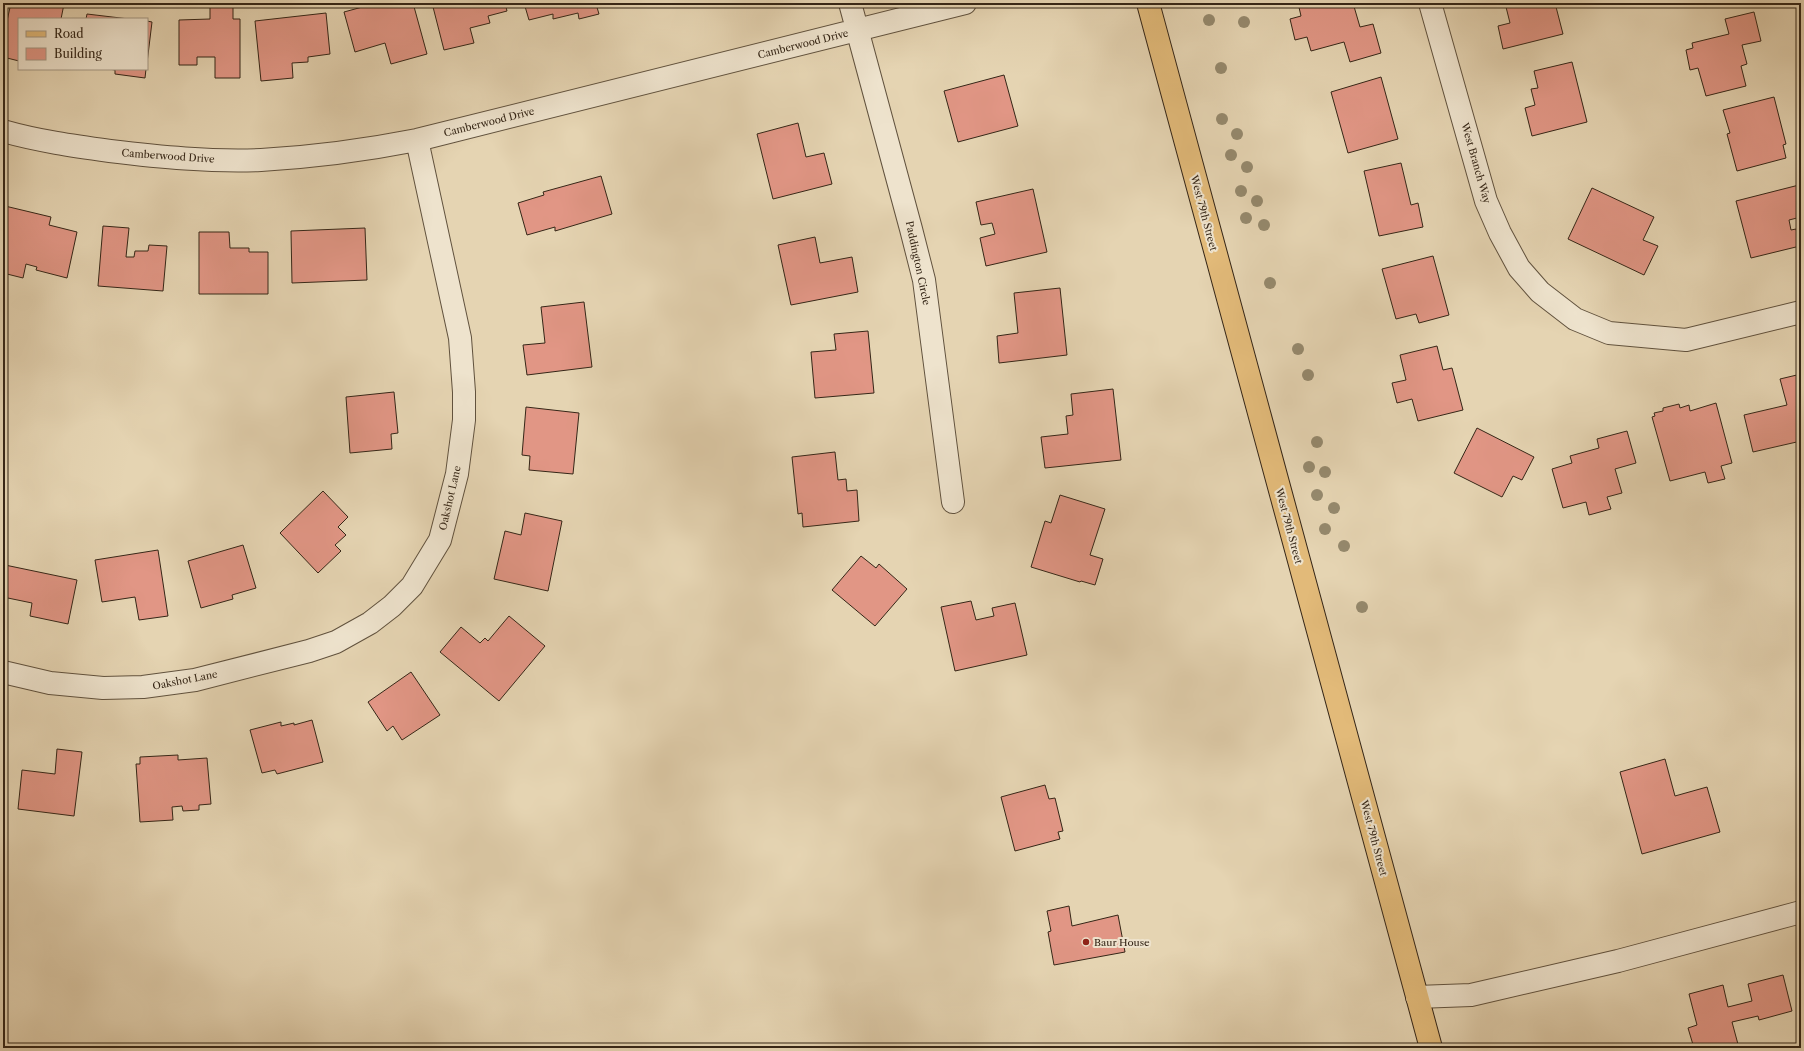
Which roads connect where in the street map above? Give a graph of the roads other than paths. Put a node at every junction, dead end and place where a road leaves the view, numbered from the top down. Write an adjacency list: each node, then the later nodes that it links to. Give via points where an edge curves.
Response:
1 (850, 3): 5 (street, Paddington Circle)
2 (965, 3): 5 (street, Camberwood Drive)
3 (1148, 3): 12 (main road, West 79th Street)
4 (1430, 3): 8 (street, West Branch Way, via 1486,201 1519,268 1540,292 1575,319 1609,333 1686,340)
5 (857, 30): 7 (street, Camberwood Drive); 9 (street, Paddington Circle, via 924,280)
6 (3, 131): 7 (street, Camberwood Drive, via 67,146 158,157 211,160 261,160 366,149)
7 (417, 140): 10 (street, Oakshot Lane, via 460,338 464,420 457,474 440,540 412,586 370,623 336,642 195,680 143,688 103,688 50,683)
8 (1801, 312)
9 (953, 502)
10 (3, 672)
11 (1801, 912): 12 (street, via 1618,961 1479,993)
12 (1417, 997): 13 (main road, West 79th Street)
13 (1431, 1048)

